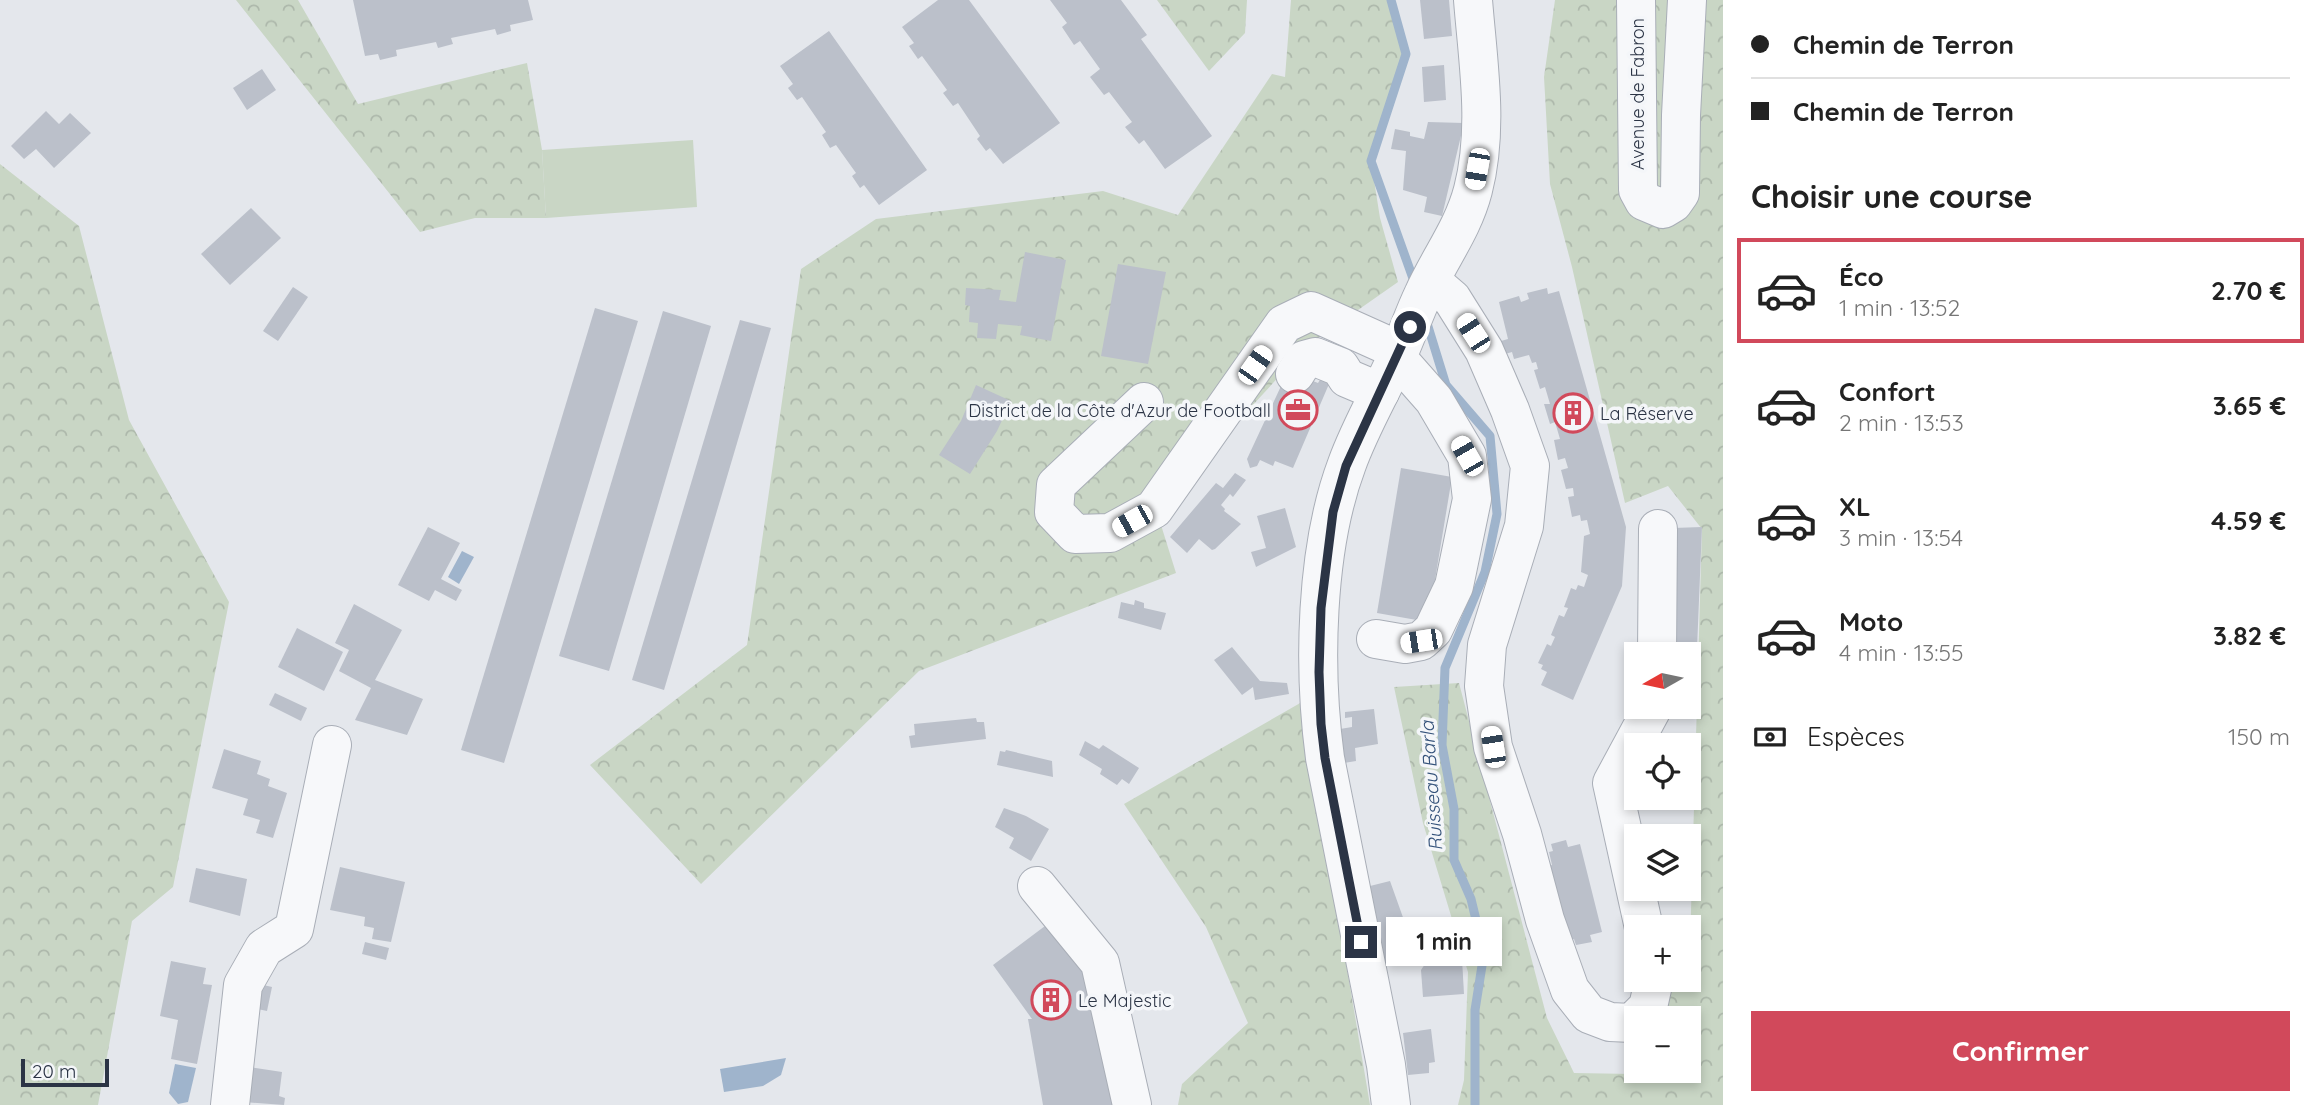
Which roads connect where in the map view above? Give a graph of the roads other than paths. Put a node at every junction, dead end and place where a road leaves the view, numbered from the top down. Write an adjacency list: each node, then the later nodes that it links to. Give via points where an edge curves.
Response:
1 (1473, 0): 4 (street, via 1482,111 1473,189 1462,224)
2 (1636, 0): 3 (street, Avenue de Fabron, via 1638,190 1644,201 1663,209 1680,193)
3 (1688, 0)
4 (1407, 333): 5 (street, via 1347,378 1340,367 1315,356 1304,360); 6 (street, via 1311,311 1284,324 1154,509 1110,533 1075,534 1054,512 1056,485); 8 (street, via 1434,400 1467,456 1472,499 1454,586 1433,630 1421,641 1405,644); 14 (street, via 1452,299 1484,350 1530,466 1524,526 1487,645 1484,686 1493,747 1570,990 1589,1014 1609,1022 1632,1023 1647,1007); 17 (street, via 1346,466 1333,512 1321,608 1319,672 1325,758)
5 (1295, 374)
6 (1144, 402)
7 (1658, 529): 9 (street)
8 (1376, 639)
9 (1657, 642)
10 (1647, 719): 13 (street, via 1612,783)
11 (332, 745): 15 (street, via 294,929 264,948 243,985)
12 (1037, 886): 16 (street, via 1100,963)
13 (1641, 915)
14 (1651, 992)
15 (230, 1105)
16 (1132, 1105)
17 (1391, 1105)

